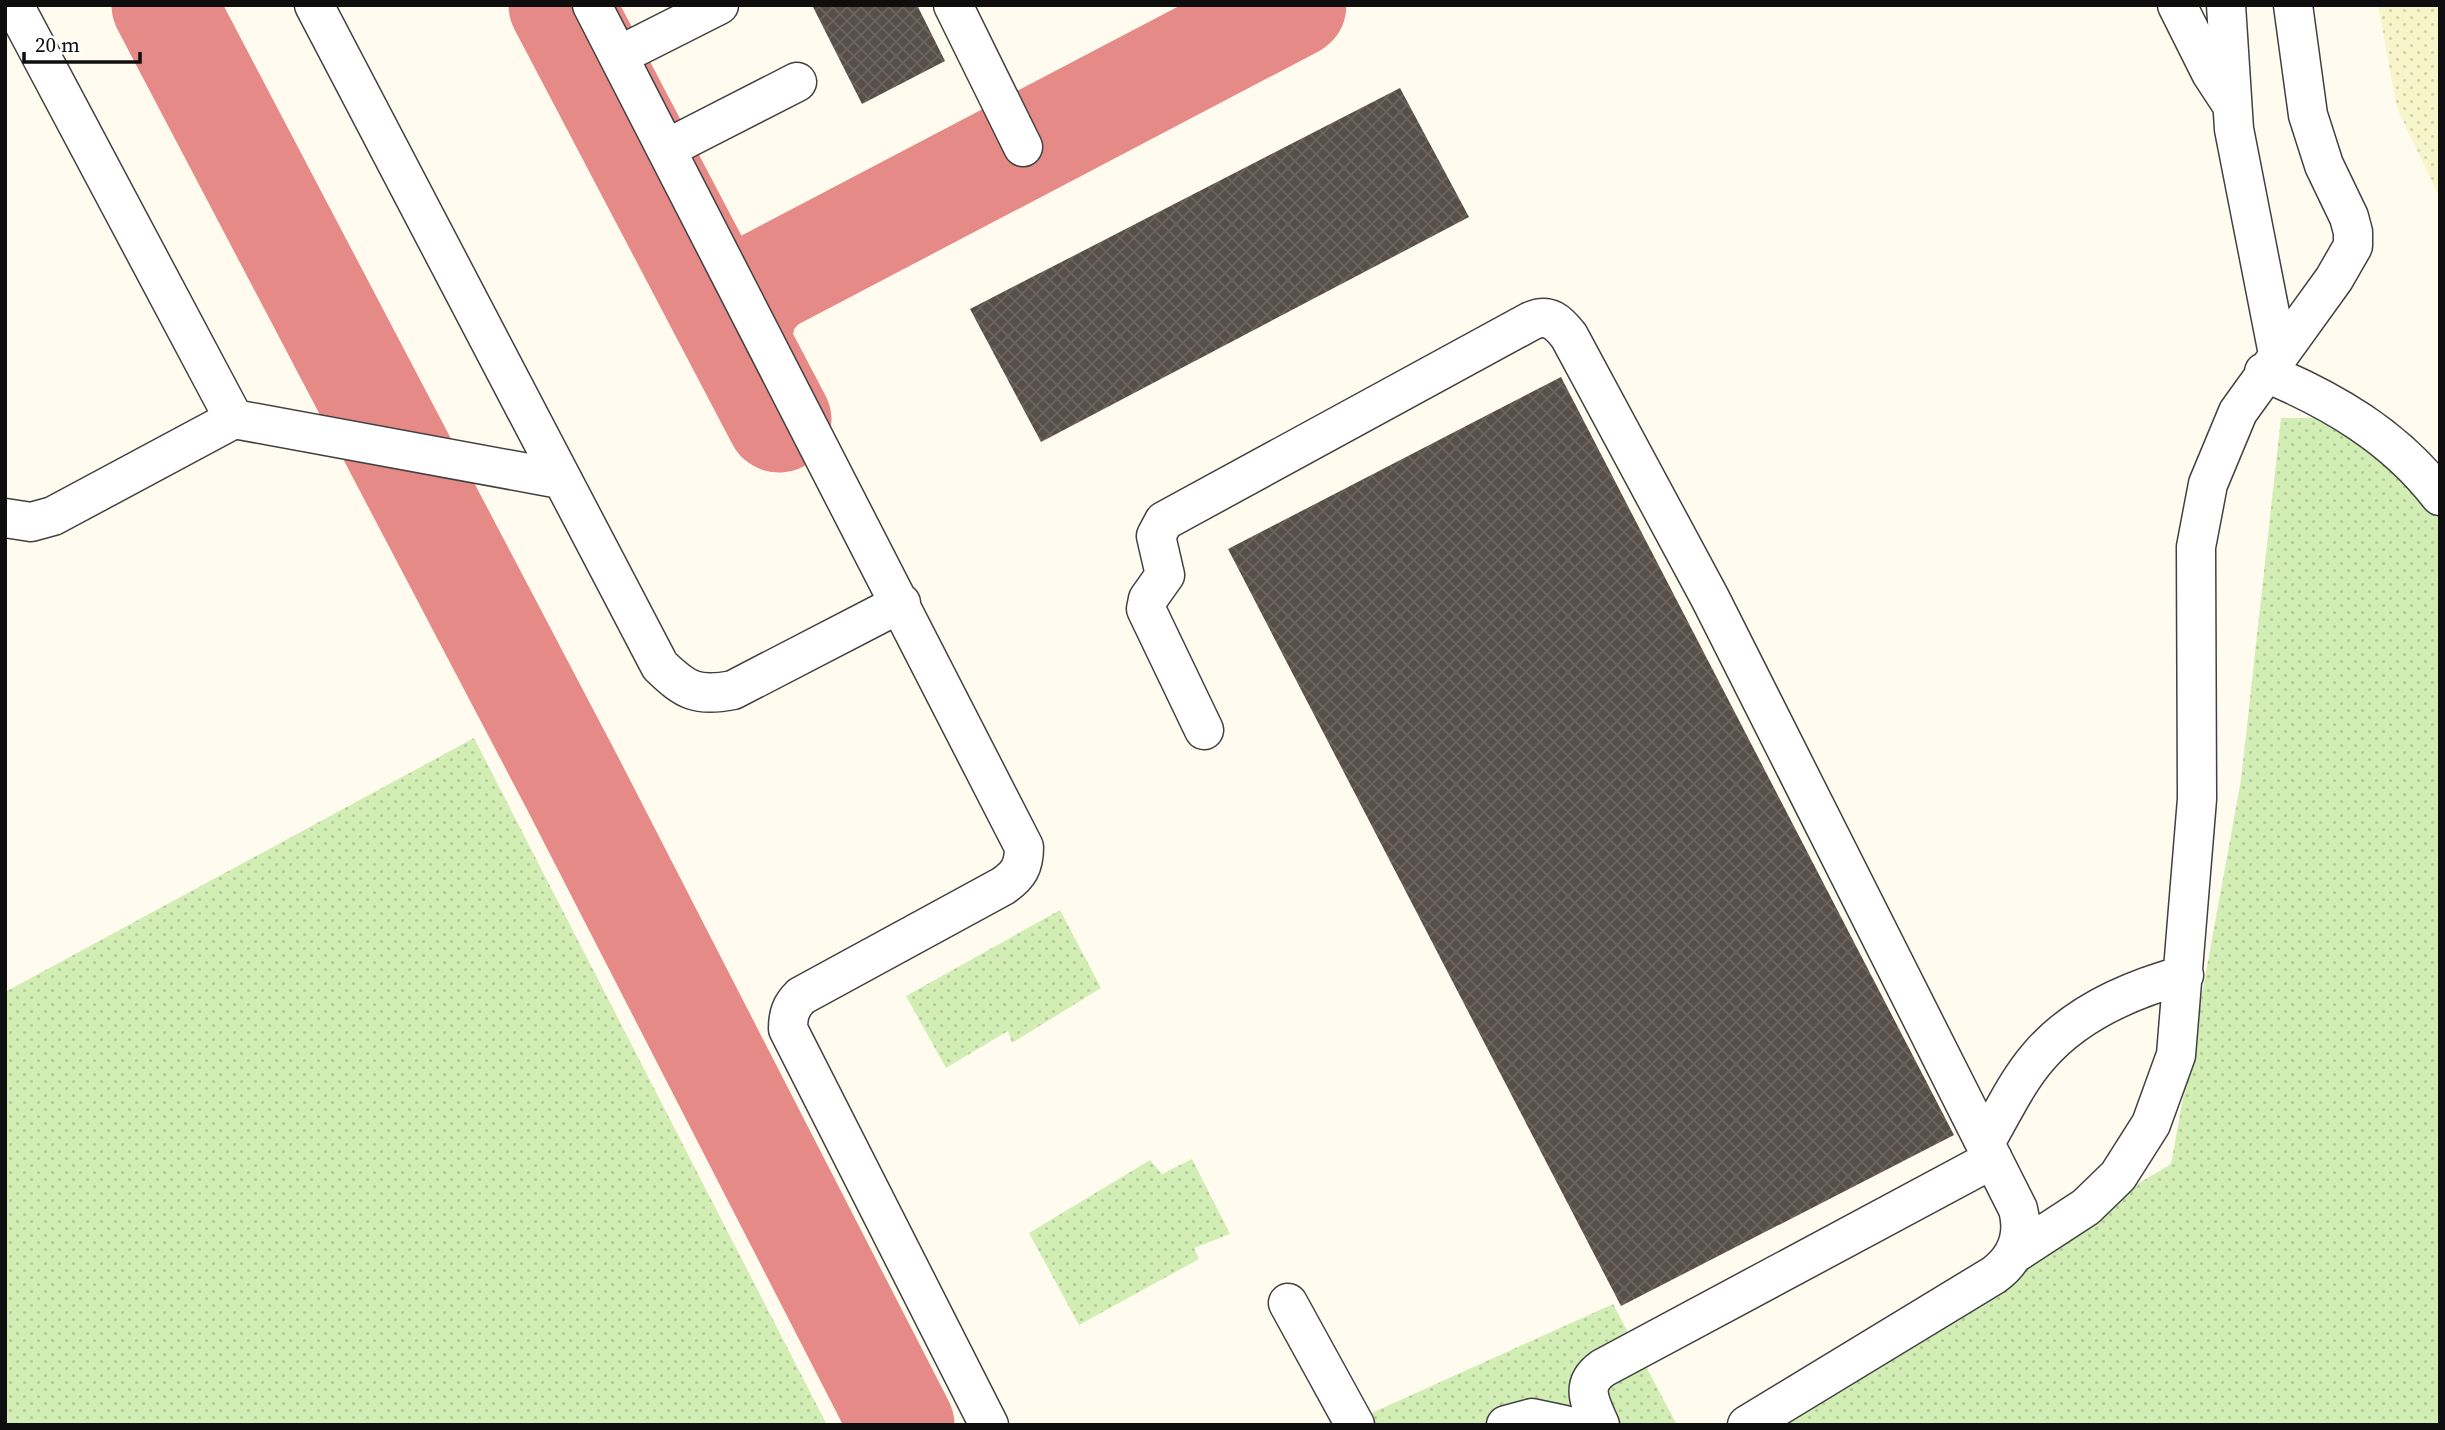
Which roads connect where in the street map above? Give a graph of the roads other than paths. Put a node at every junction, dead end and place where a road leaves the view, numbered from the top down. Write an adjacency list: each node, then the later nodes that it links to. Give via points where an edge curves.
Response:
1 (14, 5): 15 (lane)
2 (314, 5): 16 (lane)
3 (592, 5): 9 (lane)
4 (719, 5): 9 (lane)
5 (953, 5): 12 (lane)
6 (2177, 5): 11 (lane, via 2211,73)
7 (2226, 5): 11 (lane)
8 (2293, 5): 14 (lane, via 2308,115 2353,232 2353,246)
9 (618, 56): 13 (lane)
10 (797, 82): 13 (lane)
11 (2233, 105): 14 (lane)
12 (1023, 147)
13 (666, 149): 19 (lane)
14 (2271, 363): 17 (lane, via 2391,444); 21 (lane, via 2238,412 2218,454 2196,547 2197,799)
15 (234, 419): 16 (lane); 18 (lane, via 53,516 31,522)
16 (560, 479): 19 (lane, via 660,666 681,686 707,695 733,690)
17 (2440, 496)
18 (5, 518)
19 (901, 603): 25 (lane, via 1024,847 1024,862 1017,876 1003,886 802,996 793,1004 788,1029)
20 (1204, 730): 22 (lane, via 1146,609 1148,598 1165,575 1156,536 1164,521 1531,321 1548,318 1558,322 1710,598)
21 (2184, 975): 22 (lane, via 2133,992 2063,1033 2033,1065); 23 (lane, via 2176,1055 2143,1139 2106,1189)
22 (1989, 1151): 23 (lane, via 2022,1223); 29 (lane, via 1603,1368 1586,1388)
23 (2014, 1254): 30 (lane, via 1994,1275)
24 (1288, 1303): 26 (lane)
25 (989, 1425)
26 (1355, 1425)
27 (1506, 1425): 28 (lane, via 1532,1418)
28 (1565, 1425)
29 (1601, 1425)
30 (1747, 1425)

